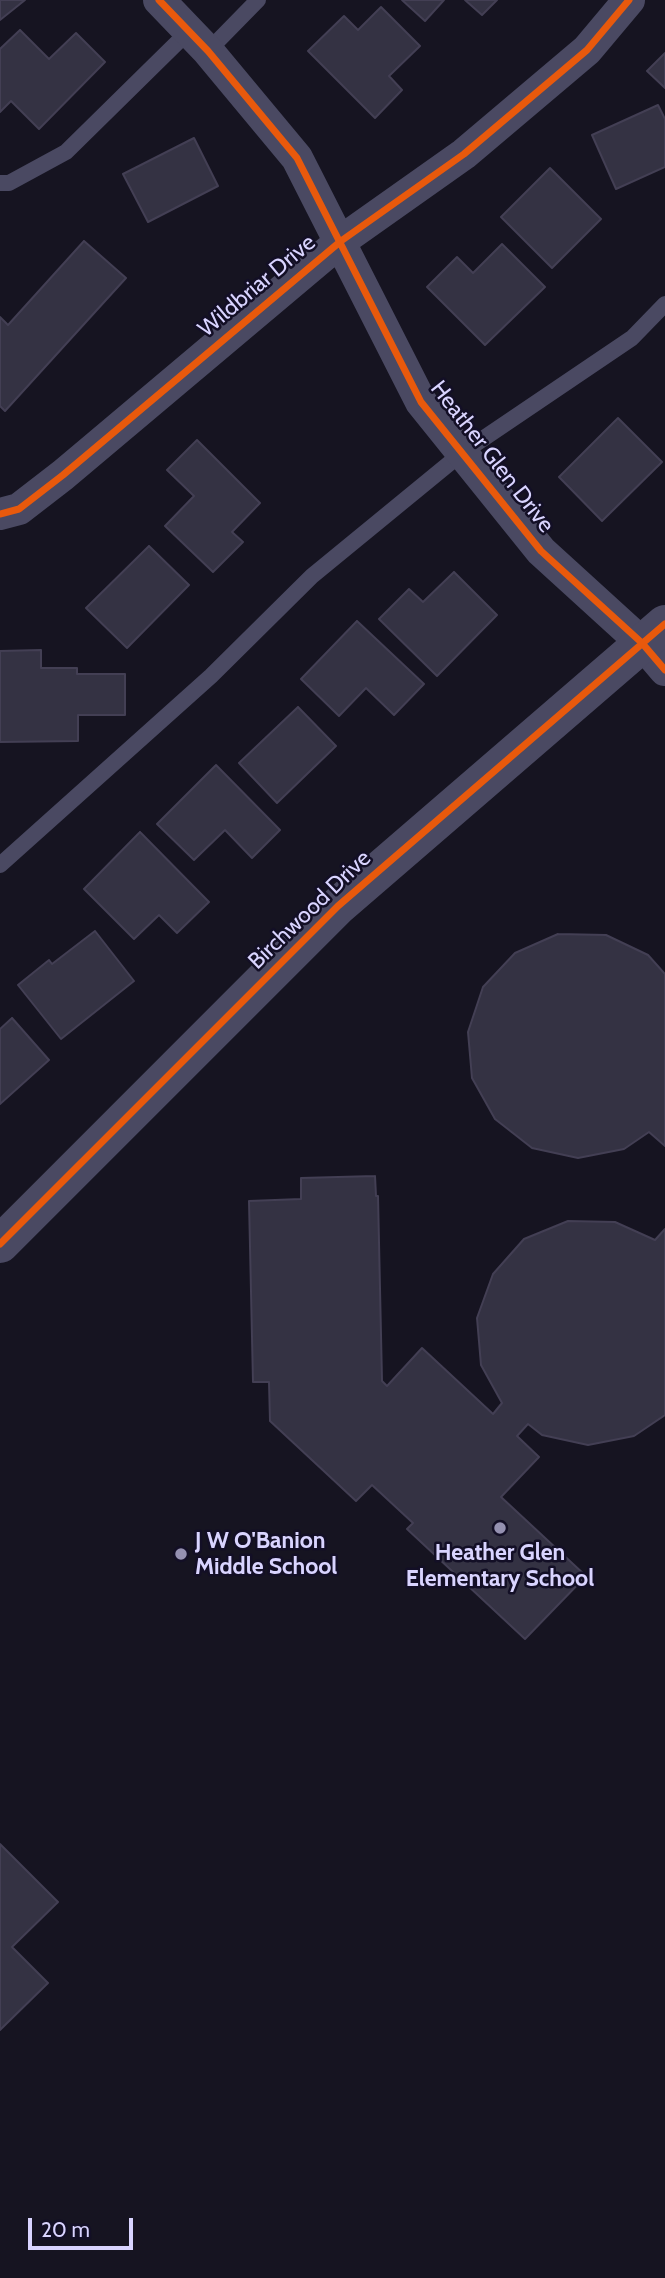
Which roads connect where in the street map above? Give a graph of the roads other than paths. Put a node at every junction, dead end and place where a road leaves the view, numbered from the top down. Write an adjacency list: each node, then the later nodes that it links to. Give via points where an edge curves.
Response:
1 (159, 0): 4 (street, Heather Glen Drive)
2 (258, 0): 4 (lane)
3 (629, 0): 6 (street, Wildbriar Drive, via 587,50 474,146)
4 (198, 41): 5 (lane, via 66,152 9,183); 6 (street, Heather Glen Drive, via 297,158)
5 (0, 183)
6 (341, 241): 8 (street, Heather Glen Drive, via 421,402); 9 (street, Wildbriar Drive, via 63,475 19,509)
7 (665, 304): 8 (lane, via 632,338)
8 (462, 453): 10 (street, Heather Glen Drive, via 541,551); 11 (lane, via 312,576 211,676)
9 (0, 514)
10 (657, 645): 12 (street, Birchwood Drive, via 338,906)
11 (0, 865)
12 (4, 1234)

